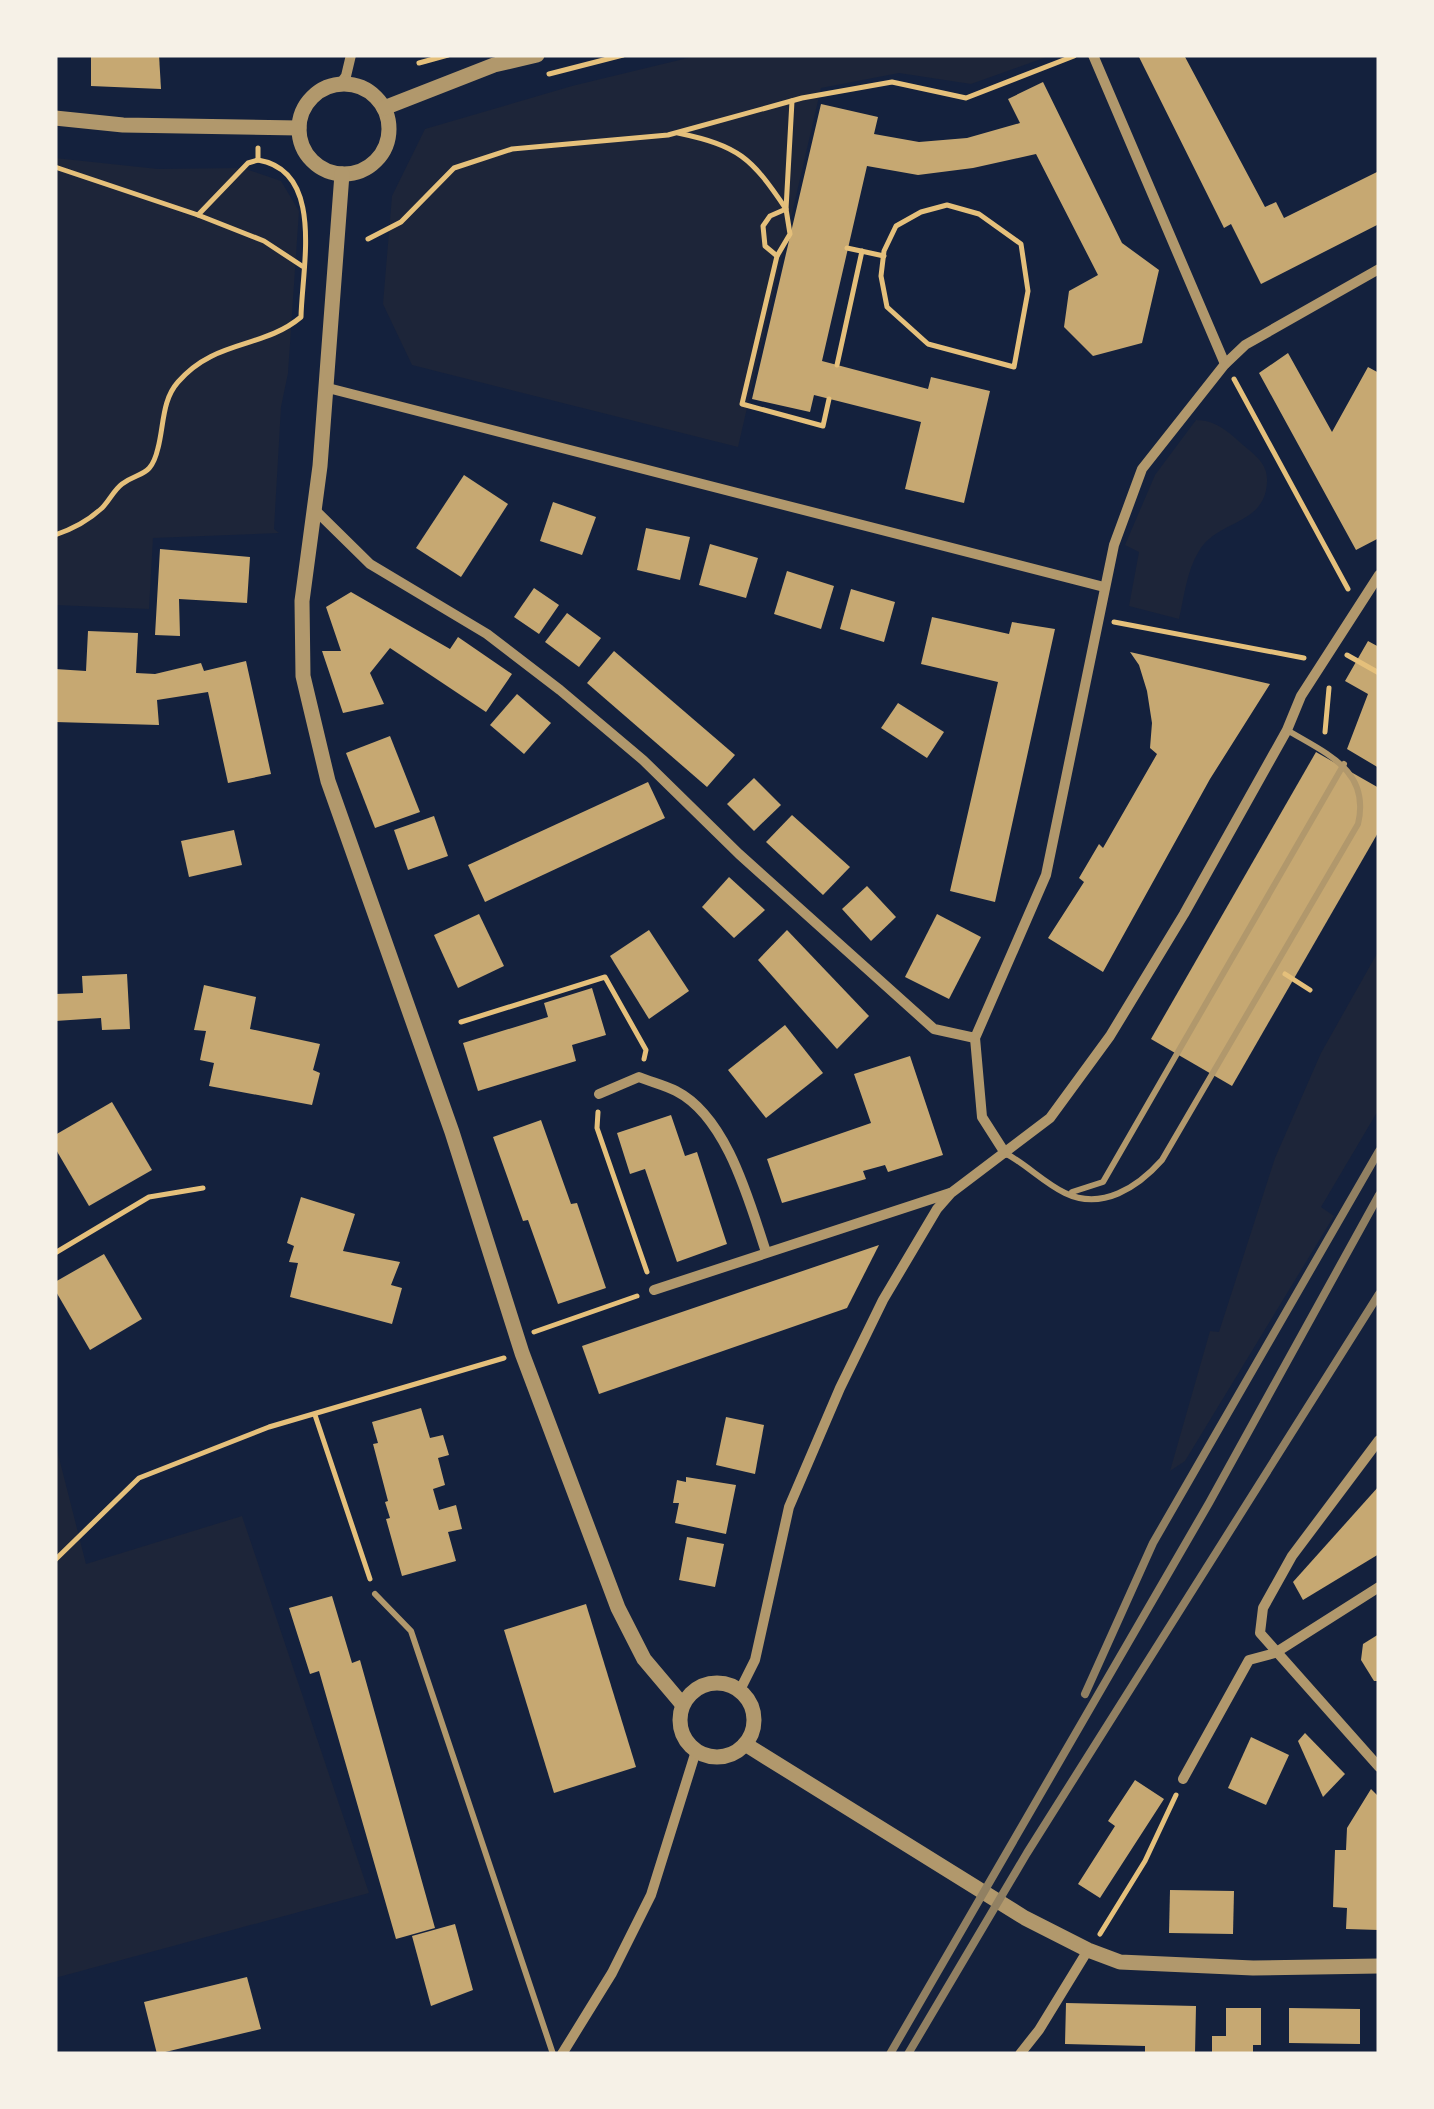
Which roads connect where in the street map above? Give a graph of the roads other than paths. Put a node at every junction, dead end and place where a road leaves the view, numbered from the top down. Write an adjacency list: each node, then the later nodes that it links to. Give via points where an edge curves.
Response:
1 (352, 55): 4 (street)
2 (537, 55): 5 (street)
3 (1093, 55): 10 (street)
4 (341, 83): 5 (street, via 370,91); 7 (street, via 314,94)
5 (384, 108): 8 (street, via 390,130 380,158)
6 (55, 118): 7 (street)
7 (299, 128): 8 (street, via 312,161)
8 (342, 174): 11 (street)
9 (1379, 269): 10 (street, via 1244,346)
10 (1226, 364): 14 (street, via 1142,469)
11 (324, 386): 12 (street); 14 (street)
12 (314, 508): 17 (street, via 370,564 486,634 644,760 934,1029); 29 (street, via 302,601 303,676 328,781 522,1353 618,1608 644,1660)
13 (1379, 575): 15 (street)
14 (1104, 587): 17 (street, via 1046,874)
15 (1287, 730): 16 (lane); 19 (street, via 1110,1036 1050,1118)
16 (1344, 764): 21 (lane, via 1104,1182); 21 (lane, via 1362,809 1358,824 1162,1160 1135,1186 1110,1197)
17 (975, 1038): 19 (street, via 982,1117)
18 (599, 1094): 22 (street, via 639,1077 680,1092 721,1133)
19 (1006, 1152): 20 (street); 21 (lane)
20 (952, 1193): 22 (street); 28 (street, via 883,1300 789,1507 755,1660)
21 (1066, 1194)
22 (766, 1252): 23 (street)
23 (654, 1290)
24 (1379, 1440): 27 (street, via 1292,1556 1263,1608 1260,1633)
25 (1379, 1587): 27 (street)
26 (375, 1594): 36 (lane, via 411,1631)
27 (1275, 1654): 32 (street); 33 (street, via 1250,1660)
28 (740, 1690): 29 (street, via 708,1684); 30 (street, via 753,1710)
29 (682, 1704): 31 (street, via 682,1736)
30 (746, 1744): 31 (street, via 716,1758); 34 (street, via 1025,1918)
31 (696, 1751): 37 (street, via 650,1895)
32 (1379, 1767)
33 (1184, 1778)
34 (1088, 1950): 35 (street, via 1120,1962); 38 (street)
35 (1379, 1966)
36 (554, 2054)
37 (562, 2054)
38 (1020, 2054)

